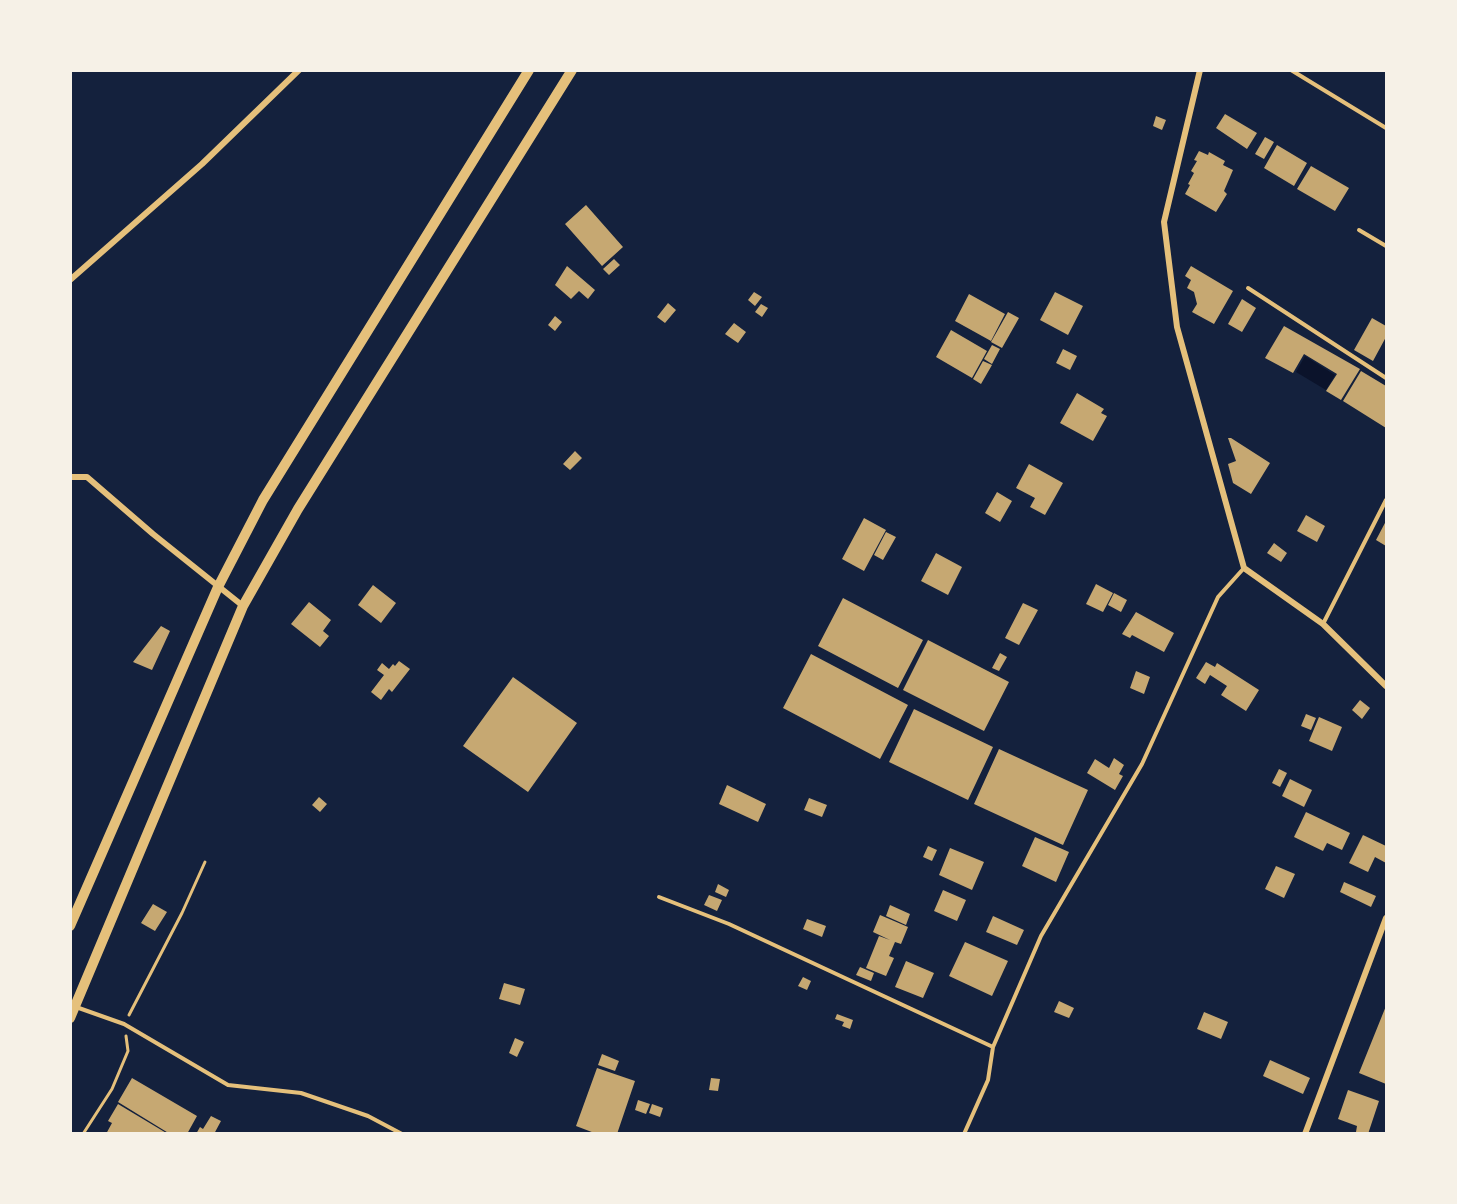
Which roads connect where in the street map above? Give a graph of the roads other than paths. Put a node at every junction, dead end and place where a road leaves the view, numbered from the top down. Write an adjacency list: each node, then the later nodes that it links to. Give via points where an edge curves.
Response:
1 (299, 70): 9 (street, via 202,164)
2 (529, 70): 15 (main road, via 262,500)
3 (572, 70): 16 (main road, via 298,509)
4 (1200, 70): 14 (street, via 1164,222 1177,327)
5 (1291, 70): 6 (lane)
6 (1386, 128)
7 (1359, 230): 8 (lane)
8 (1386, 246)
9 (70, 280)
10 (1248, 288): 11 (lane)
11 (1386, 378)
12 (70, 477): 15 (street, via 87,477)
13 (1386, 500): 17 (lane)
14 (1244, 568): 17 (street); 24 (lane, via 1218,597 1142,764 1041,936)
15 (218, 586): 16 (street); 21 (main road)
16 (243, 606): 22 (main road)
17 (1323, 624): 18 (street)
18 (1386, 686)
19 (659, 897): 24 (lane, via 729,924)
20 (1386, 918): 27 (street)
21 (70, 926)
22 (75, 1006): 23 (main road); 25 (lane, via 124,1024 228,1085 301,1093 368,1116)
23 (70, 1018)
24 (993, 1047): 26 (lane, via 988,1080)
25 (402, 1134)
26 (964, 1134)
27 (1305, 1134)

